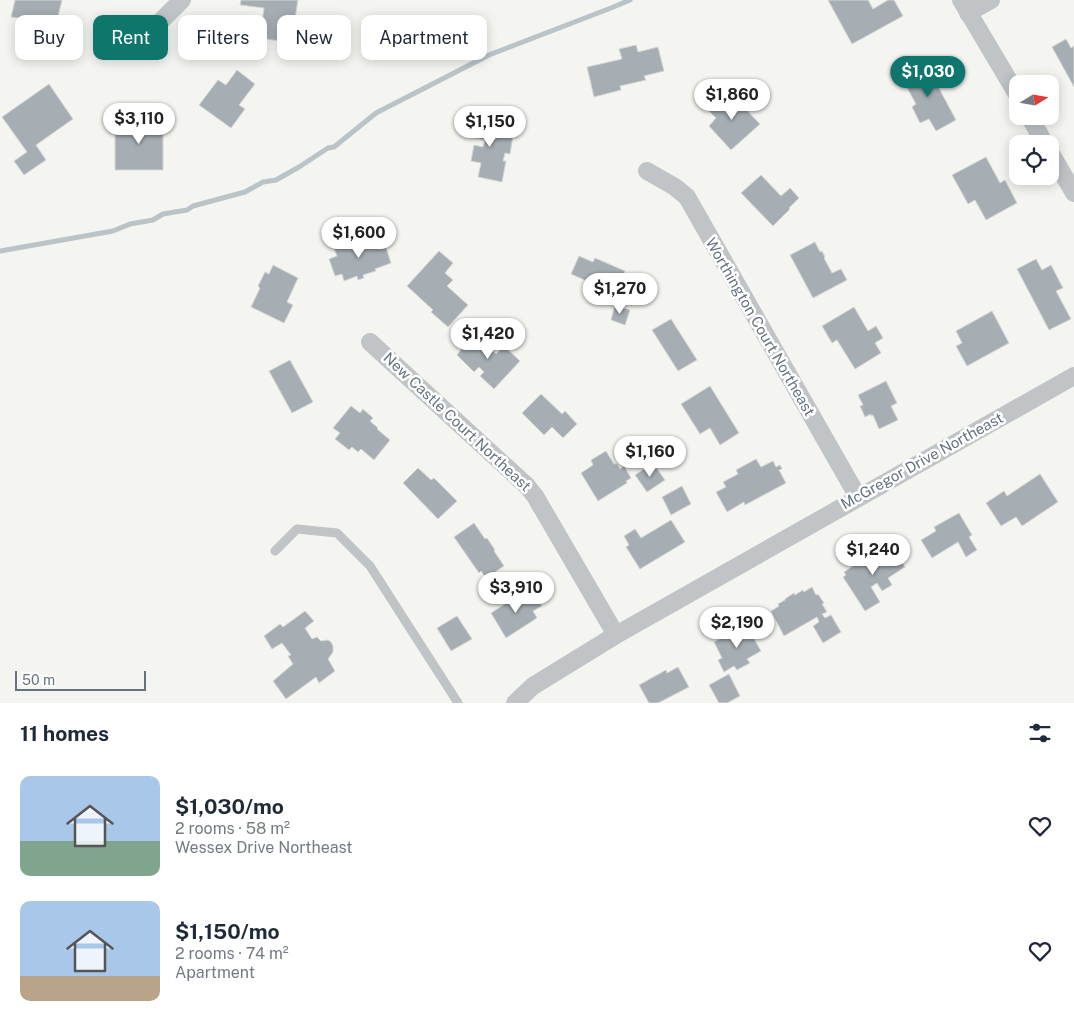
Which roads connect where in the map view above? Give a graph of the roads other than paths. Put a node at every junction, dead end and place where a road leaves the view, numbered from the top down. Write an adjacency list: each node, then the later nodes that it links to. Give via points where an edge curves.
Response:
1 (182, 0): 4 (street)
2 (991, 0): 3 (street)
3 (964, 6): 5 (street)
4 (167, 15)
5 (1009, 81)
6 (1059, 167): 8 (street)
7 (647, 171): 11 (street, Worthington Court Northeast, via 687,197)
8 (1074, 193)
9 (370, 342): 13 (street, New Castle Court Northeast, via 527,486)
10 (1074, 376): 11 (street, McGregor Drive Northeast)
11 (858, 497): 13 (street, McGregor Drive Northeast)
12 (275, 551): 14 (lane, via 297,528 336,533 370,566)
13 (616, 635): 15 (street, McGregor Drive Northeast, via 533,686)
14 (458, 703)
15 (515, 703)

